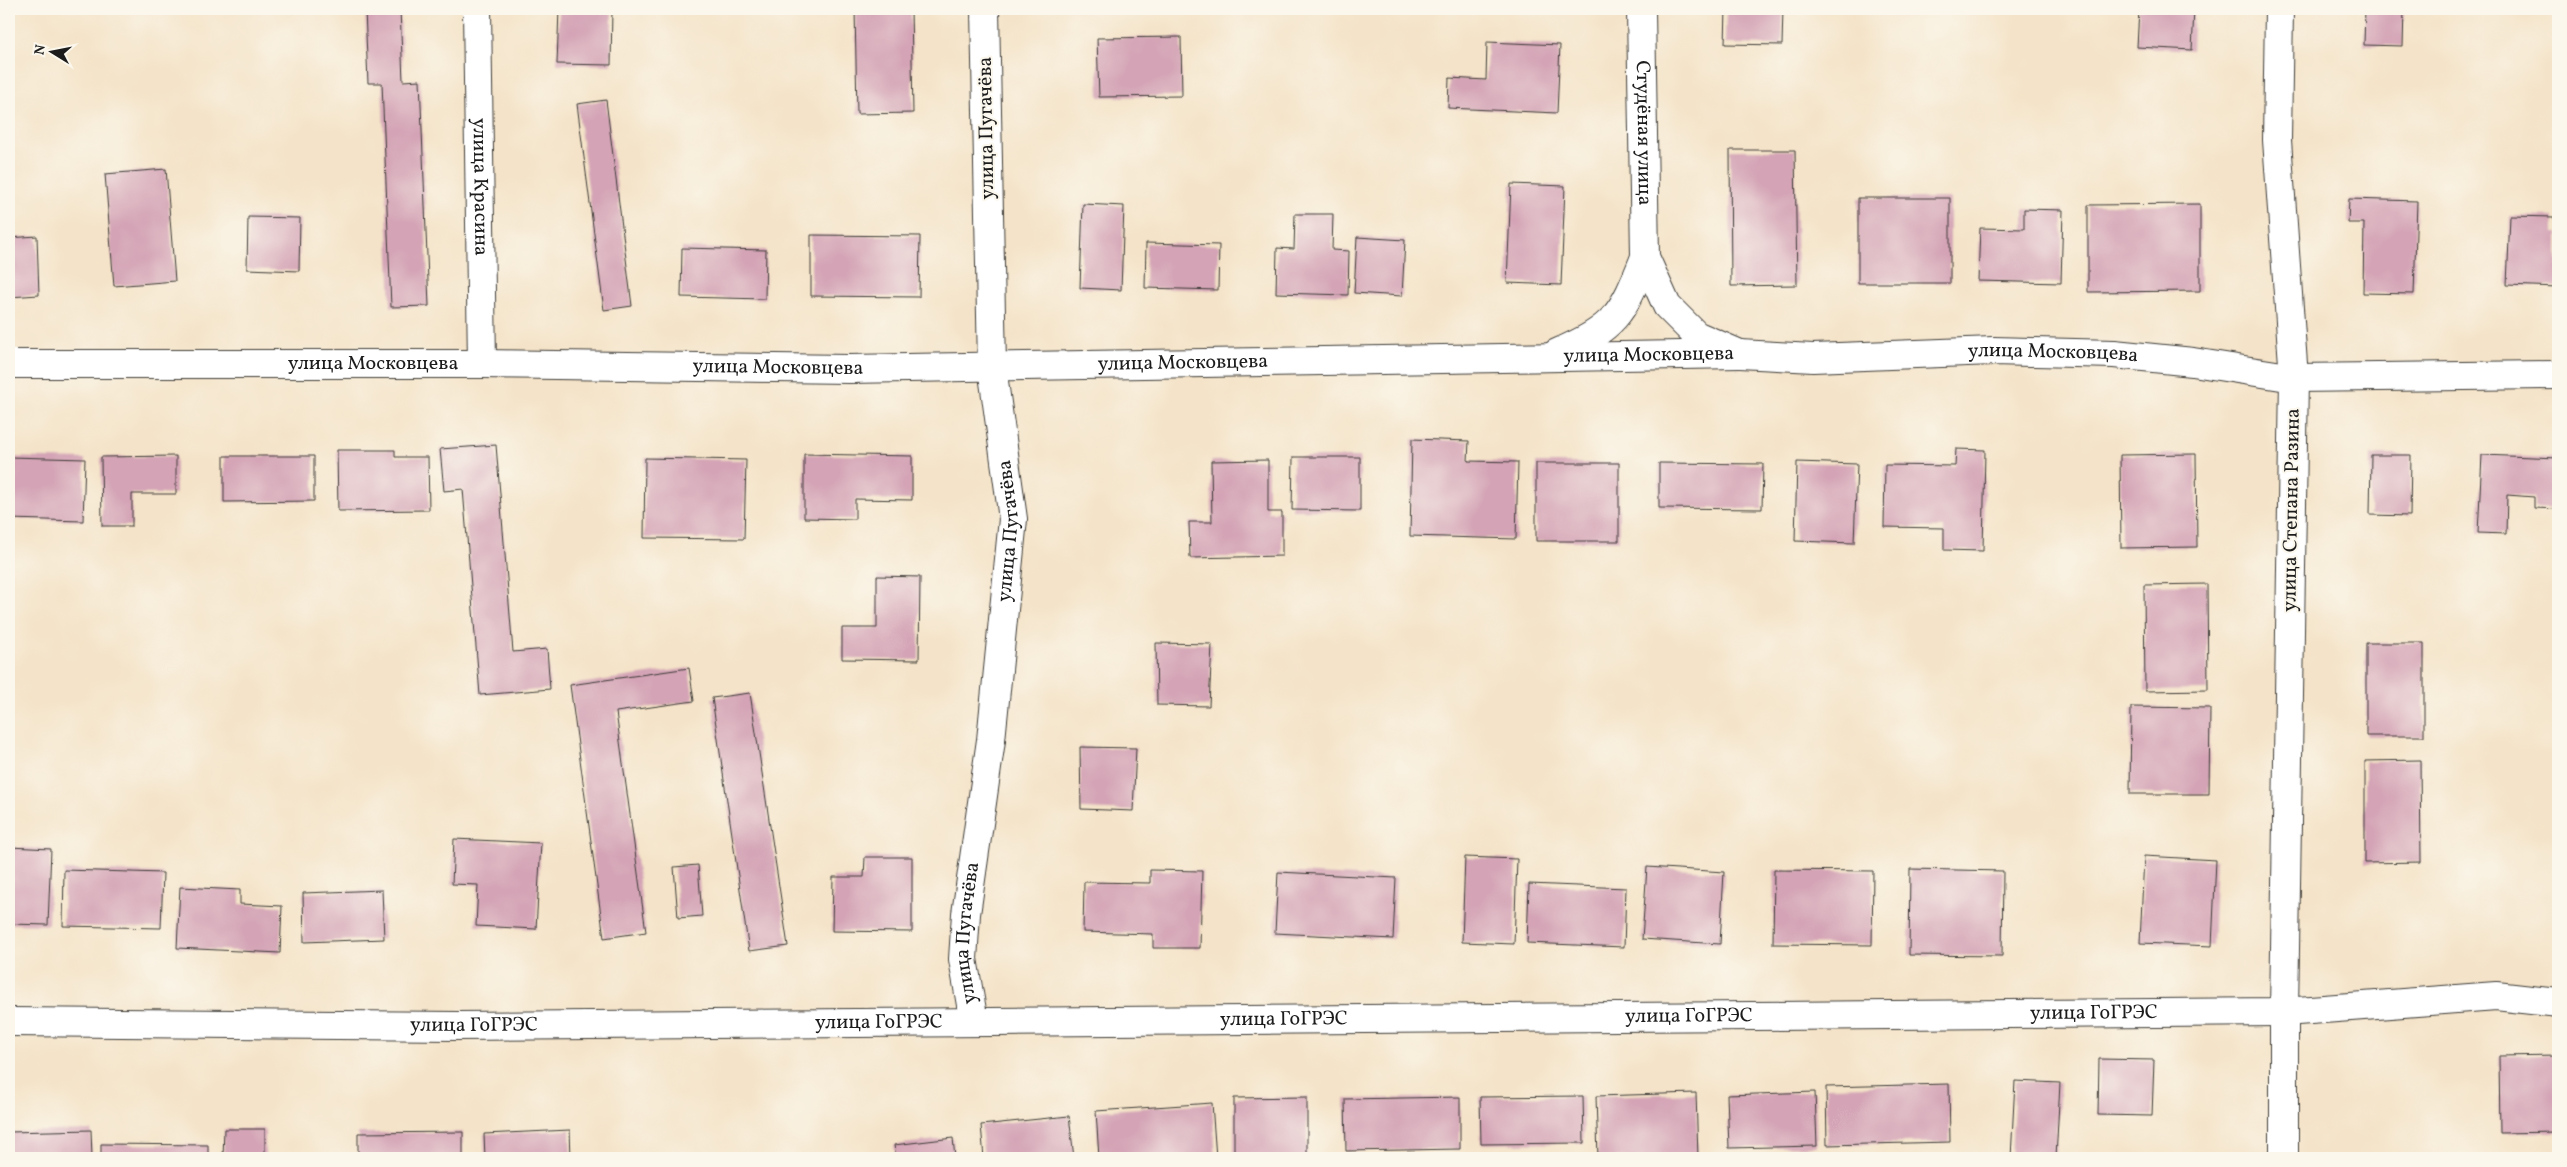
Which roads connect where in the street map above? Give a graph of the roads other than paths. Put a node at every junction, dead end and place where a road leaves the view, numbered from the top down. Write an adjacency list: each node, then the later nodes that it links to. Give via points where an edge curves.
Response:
1 (477, 9): 9 (street, улица Красина)
2 (985, 9): 10 (street, улица Пугачёва)
3 (1641, 9): 5 (street, Студёная улица)
4 (2279, 9): 12 (street, улица Степана Разина, via 2277,140)
5 (1645, 257): 6 (street, via 1673,312 1696,335); 7 (street, улица Московцева, via 1628,301 1611,324 1585,341)
6 (1740, 354): 7 (street, улица Московцева); 12 (street, улица Московцева, via 1813,358 1993,351 2114,354 2193,362)
7 (1547, 358): 10 (street, улица Московцева)
8 (9, 364): 9 (street, улица Московцева)
9 (482, 364): 10 (street, улица Московцева, via 849,370)
10 (992, 367): 16 (street, улица Пугачёва, via 1013,519 991,740 966,914 963,959)
11 (2558, 375): 12 (street, улица Московцева)
12 (2294, 378): 14 (street, улица Степана Разина)
13 (2558, 1003): 14 (street, улица ГоГРЭС, via 2496,996)
14 (2284, 1012): 16 (street, улица ГоГРЭС); 17 (street, улица Степана Разина)
15 (9, 1022): 16 (street, улица ГоГРЭС, via 458,1026)
16 (974, 1022)
17 (2284, 1158)

